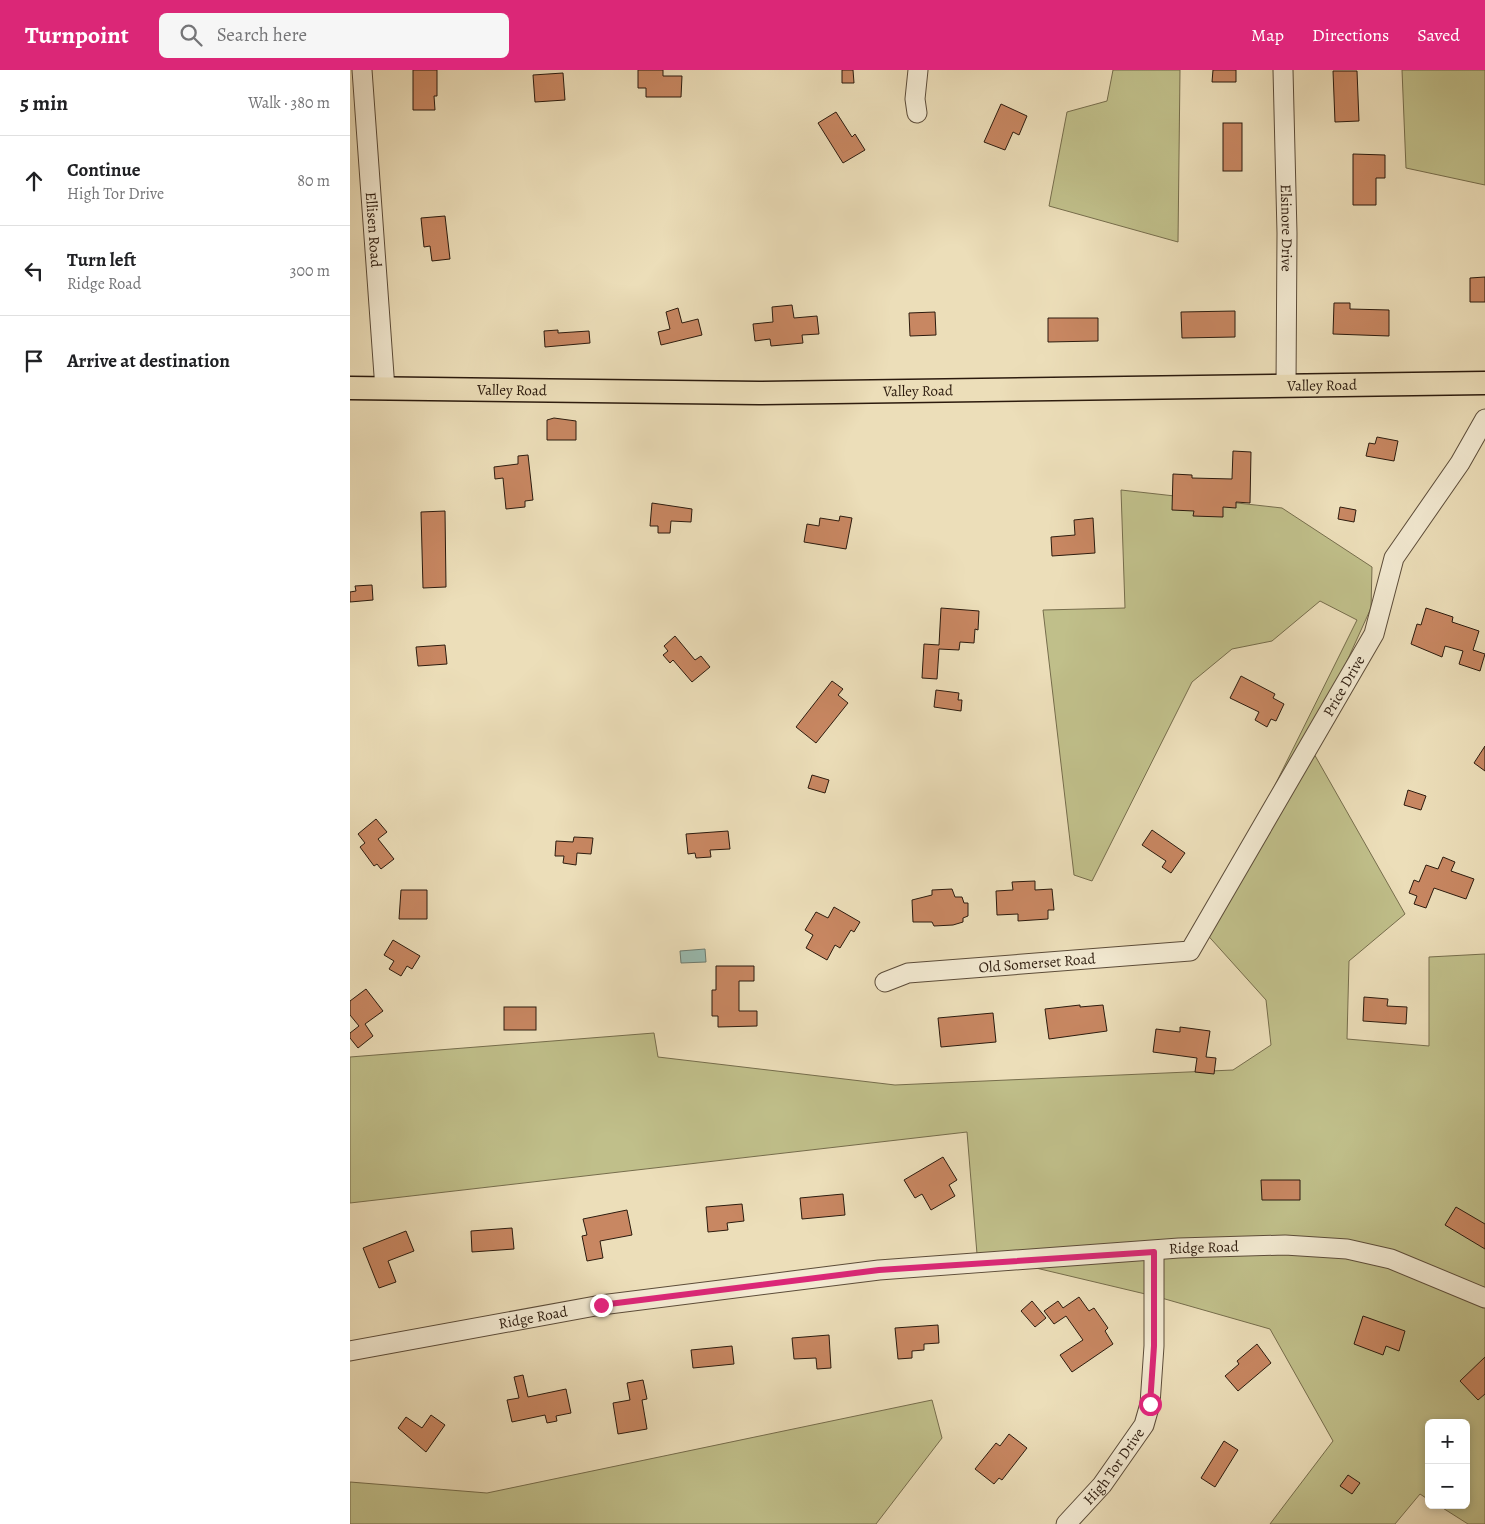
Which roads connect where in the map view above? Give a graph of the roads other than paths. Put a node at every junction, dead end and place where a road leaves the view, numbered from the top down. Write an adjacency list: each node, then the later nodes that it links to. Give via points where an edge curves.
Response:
1 (362, 70): 8 (street, Ellisen Road)
2 (918, 70): 4 (street)
3 (1283, 70): 6 (street, Elsinore Drive)
4 (917, 113)
5 (1485, 383): 6 (main road, Valley Road)
6 (1286, 386): 8 (main road, Valley Road, via 759,393)
7 (350, 388): 8 (main road, Valley Road)
8 (385, 390)
9 (1485, 419): 10 (street, Price Drive, via 1460,463 1394,558 1374,634)
10 (1190, 951): 11 (street, Old Somerset Road, via 908,973)
11 (885, 982)
12 (1154, 1252): 13 (street, Ridge Road, via 1179,1248 1285,1245 1347,1248 1391,1259); 14 (street, Ridge Road, via 879,1270 821,1277 601,1305); 15 (street, High Tor Drive, via 1154,1346 1150,1404 1144,1425 1102,1485)
13 (1485, 1298)
14 (350, 1352)
15 (1066, 1524)

